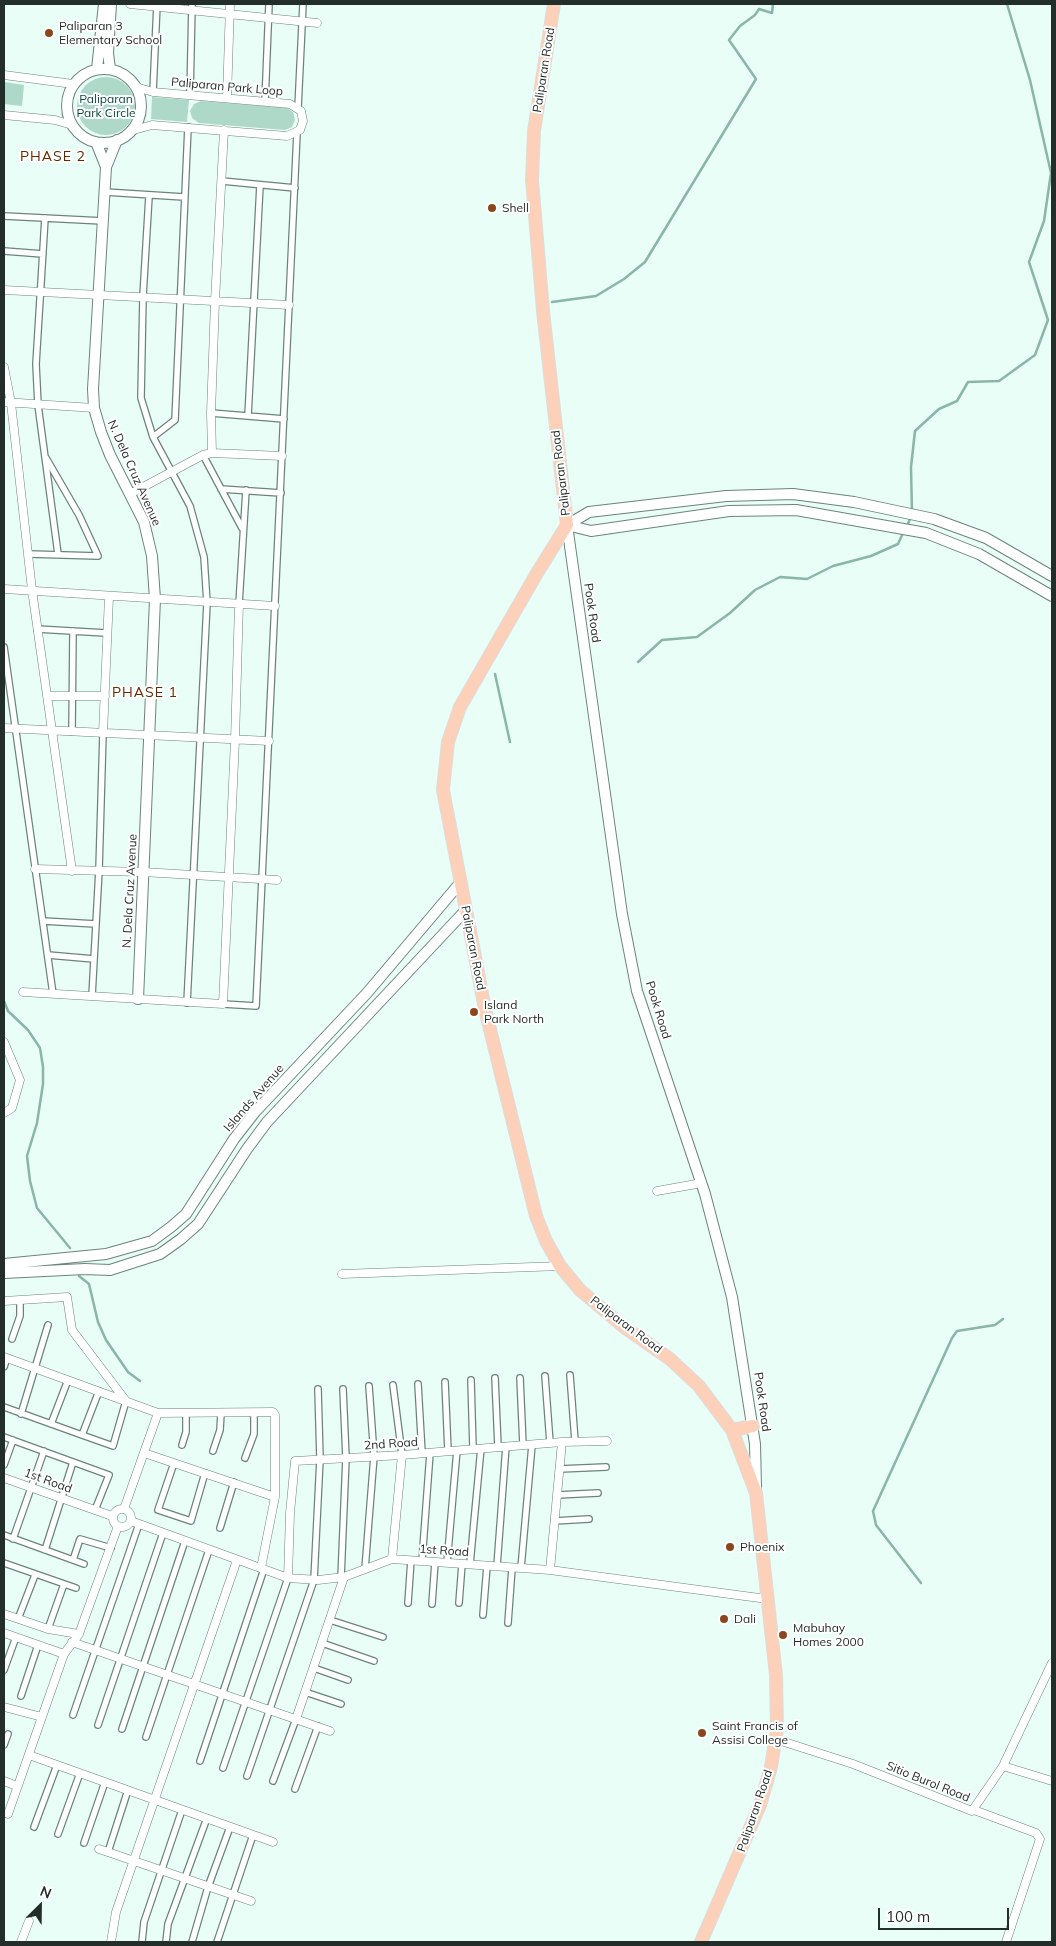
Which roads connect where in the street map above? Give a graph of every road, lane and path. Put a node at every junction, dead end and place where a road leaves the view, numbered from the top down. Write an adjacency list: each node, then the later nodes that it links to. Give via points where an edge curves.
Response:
1 (104, 4): 14 (street)
2 (111, 4): 15 (street)
3 (130, 4): 8 (street)
4 (230, 4): 10 (street)
5 (269, 4): 11 (street)
6 (303, 4): 12 (street)
7 (554, 4): 71 (main road, Paliparan Road, via 534,131 532,180)
8 (157, 6): 9 (street); 19 (street)
9 (192, 7): 10 (street); 20 (street)
10 (230, 15): 11 (street); 21 (street)
11 (268, 18): 12 (street); 22 (street)
12 (302, 22): 13 (street); 23 (street)
13 (317, 23)
14 (96, 69): 15 (street); 17 (street)
15 (110, 69): 18 (street, via 125,75)
16 (4, 76): 17 (street)
17 (73, 84): 25 (street, via 66,100)
18 (136, 87): 19 (street, Paliparan Park Loop); 28 (street, via 141,110)
19 (154, 92): 20 (street, Paliparan Park Loop)
20 (190, 95): 21 (street, Paliparan Park Loop)
21 (227, 98): 22 (street, Paliparan Park Loop)
22 (265, 102): 23 (street, Paliparan Park Loop, via 290,104)
23 (298, 108): 29 (street, Paliparan Park Loop, via 304,121)
24 (4, 115): 25 (street)
25 (72, 125): 31 (street, via 78,133)
26 (188, 127): 27 (street); 28 (street, via 152,125); 38 (street)
27 (224, 130): 29 (street, via 287,136); 33 (street)
28 (130, 131): 30 (street)
29 (297, 133): 35 (street)
30 (117, 140): 31 (street); 32 (street, N. Dela Cruz Avenue)
31 (96, 142): 32 (street, N. Dela Cruz Avenue)
32 (106, 168): 36 (street, N. Dela Cruz Avenue)
33 (222, 181): 34 (street); 49 (street)
34 (260, 185): 35 (street); 50 (street)
35 (295, 188): 51 (street)
36 (104, 192): 37 (street); 41 (street, N. Dela Cruz Avenue)
37 (150, 196): 38 (street); 47 (street)
38 (184, 197): 48 (street)
39 (4, 216): 40 (street)
40 (45, 218): 41 (street); 43 (street)
41 (103, 221): 46 (street, N. Dela Cruz Avenue)
42 (4, 251): 43 (street)
43 (43, 254): 45 (street)
44 (4, 290): 45 (street)
45 (40, 292): 46 (street); 54 (street, via 36,364)
46 (98, 295): 47 (street); 55 (street, N. Dela Cruz Avenue, via 92,389)
47 (143, 296): 48 (street); 59 (street, via 141,398)
48 (181, 298): 49 (street); 59 (street, via 175,420)
49 (215, 301): 50 (street); 56 (street)
50 (253, 303): 51 (street); 57 (street)
51 (289, 304): 58 (street)
52 (4, 367): 53 (street)
53 (7, 402): 54 (street); 73 (street)
54 (38, 405): 55 (street); 62 (street)
55 (94, 408): 68 (street, N. Dela Cruz Avenue, via 110,455)
56 (211, 413): 57 (street); 60 (street)
57 (248, 416): 58 (street)
58 (284, 419): 63 (street)
59 (153, 437): 64 (street)
60 (212, 452): 61 (street); 63 (street)
61 (203, 455): 64 (street); 65 (street)
62 (45, 456): 74 (street); 74 (street, via 98,556)
63 (282, 456): 67 (street)
64 (172, 471): 68 (street); 81 (street, via 190,506 204,557)
65 (221, 488): 66 (street); 72 (street)
66 (246, 490): 67 (street); 72 (street)
67 (281, 493): 83 (street)
68 (130, 494): 80 (street, N. Dela Cruz Avenue, via 150,539)
69 (726, 496): 70 (street); 71 (street, via 589,512); 75 (street, via 793,494 854,502 934,519 986,538)
70 (728, 511): 71 (street, via 591,531); 78 (street, via 796,510 926,533 979,554)
71 (567, 525): 108 (main road, Paliparan Road, via 467,693 448,742 444,790); 122 (street, Pook Road, via 622,914 638,991)
72 (242, 528): 82 (street)
73 (29, 554): 74 (street); 77 (street)
74 (58, 554)
75 (1052, 576)
76 (4, 589): 77 (street)
77 (32, 590): 79 (street); 84 (street)
78 (1052, 596)
79 (109, 597): 80 (street); 86 (street)
80 (155, 599): 81 (street); 96 (street, N. Dela Cruz Avenue)
81 (207, 603): 82 (street); 97 (street)
82 (239, 604): 83 (street); 98 (street)
83 (275, 606): 99 (street)
84 (38, 629): 85 (street); 88 (street)
85 (73, 631): 86 (street); 90 (street)
86 (106, 633): 89 (street)
87 (4, 647): 92 (street)
88 (47, 696): 90 (street); 93 (street)
89 (105, 696): 90 (street); 95 (street)
90 (72, 698): 94 (street)
91 (4, 728): 92 (street)
92 (15, 728): 93 (street); 100 (street)
93 (52, 731): 94 (street); 102 (street)
94 (72, 732): 95 (street)
95 (103, 732): 96 (street); 101 (street)
96 (150, 737): 97 (street); 103 (street, N. Dela Cruz Avenue)
97 (200, 738): 98 (street); 104 (street)
98 (236, 740): 99 (street); 105 (street)
99 (269, 741): 106 (street)
100 (35, 870): 102 (street); 110 (street)
101 (99, 870): 102 (street); 103 (street); 111 (street)
102 (72, 871)
103 (143, 872): 104 (street); 117 (street, N. Dela Cruz Avenue)
104 (194, 875): 105 (street); 118 (street)
105 (230, 876): 106 (street); 119 (street)
106 (262, 879): 107 (street); 119 (street, via 256,1006)
107 (277, 880)
108 (460, 883): 109 (main road, Paliparan Road); 124 (street, Islands Avenue, via 367,993 255,1112 186,1214 172,1227 152,1241 106,1254)
109 (465, 911): 125 (main road, Paliparan Road, via 487,1019 536,1216); 126 (street, Islands Avenue, via 267,1122 198,1224 181,1239 160,1254 110,1270 85,1268)
110 (42, 921): 111 (street); 112 (street)
111 (96, 924): 113 (street)
112 (48, 955): 113 (street); 115 (street)
113 (94, 959): 116 (street)
114 (23, 992): 115 (street)
115 (53, 994): 116 (street)
116 (92, 996): 117 (street)
117 (138, 999): 118 (street)
118 (186, 1003): 119 (street)
119 (223, 1004)
120 (4, 1042): 121 (street, via 20,1080 12,1108)
121 (4, 1113)
122 (702, 1183): 123 (street); 156 (street, Pook Road, via 737,1317)
123 (657, 1191)
124 (4, 1264)
125 (560, 1266): 127 (street); 157 (main road, Paliparan Road, via 599,1308 684,1370)
126 (4, 1273)
127 (342, 1274)
128 (4, 1301): 129 (street)
129 (20, 1301): 131 (street, via 20,1316); 148 (street, via 67,1297 72,1330)
130 (48, 1326): 134 (street)
131 (12, 1339)
132 (6, 1357): 133 (street); 134 (street)
133 (4, 1367)
134 (36, 1368): 139 (street); 153 (street)
135 (570, 1375): 161 (street)
136 (545, 1376): 164 (street)
137 (495, 1378): 168 (street)
138 (520, 1378): 166 (street)
139 (68, 1380): 147 (street); 155 (street)
140 (471, 1380): 169 (street)
141 (444, 1382): 172 (street)
142 (418, 1384): 174 (street)
143 (394, 1385): 175 (street)
144 (369, 1386): 176 (street)
145 (343, 1389): 178 (street)
146 (318, 1390): 179 (street)
147 (98, 1391): 148 (street); 158 (street)
148 (126, 1401): 150 (street); 158 (street, via 114,1446)
149 (4, 1407): 153 (street)
150 (158, 1412): 154 (street); 173 (street)
151 (254, 1412): 152 (street); 177 (street, via 254,1434); 192 (street, via 272,1411 275,1415)
152 (220, 1413): 154 (street); 171 (street, via 220,1430)
153 (22, 1414): 155 (street)
154 (186, 1414): 165 (street)
155 (51, 1424): 158 (street)
156 (753, 1426): 157 (main road); 190 (street, Pook Road)
157 (732, 1430): 190 (main road, Paliparan Road)
158 (82, 1435)
159 (4, 1437): 160 (street)
160 (13, 1440): 170 (street); 182 (street)
161 (575, 1441): 162 (street, 2nd Road); 163 (street, 2nd Road)
162 (607, 1441)
163 (562, 1442): 164 (street, 2nd Road); 184 (street)
164 (550, 1443): 167 (street, 2nd Road)
165 (182, 1445)
166 (523, 1445): 167 (street, 2nd Road); 168 (street, 2nd Road)
167 (532, 1445): 222 (street)
168 (502, 1447): 169 (street, 2nd Road); 221 (street)
169 (477, 1449): 172 (street, 2nd Road); 219 (street)
170 (44, 1451): 180 (street); 188 (street)
171 (213, 1451)
172 (452, 1451): 174 (street, 2nd Road); 216 (street)
173 (144, 1453): 181 (street); 194 (street)
174 (426, 1453): 175 (street, 2nd Road); 214 (street)
175 (402, 1455): 176 (street, 2nd Road); 210 (street)
176 (374, 1456): 178 (street, 2nd Road); 224 (street)
177 (245, 1458)
178 (346, 1458): 179 (street, 2nd Road); 227 (street)
179 (320, 1459): 228 (street, 2nd Road, via 294,1461); 229 (street)
180 (73, 1462): 193 (street); 195 (street, via 109,1475)
181 (174, 1463): 185 (street); 185 (street, via 158,1510 192,1521)
182 (4, 1465)
183 (606, 1467): 184 (street)
184 (559, 1469): 191 (street)
185 (205, 1473): 187 (street)
186 (4, 1478): 188 (street, 1st Road)
187 (234, 1482): 192 (street); 202 (street)
188 (30, 1487): 193 (street, 1st Road); 205 (street)
189 (598, 1493): 191 (street)
190 (756, 1493): 232 (main road, Paliparan Road)
191 (557, 1495): 199 (street)
192 (275, 1497): 223 (street)
193 (61, 1498): 195 (street, 1st Road); 208 (street)
194 (124, 1508): 196 (street); 198 (street, via 130,1513)
195 (95, 1510): 196 (street, 1st Road)
196 (112, 1516): 201 (street)
197 (589, 1519): 199 (street)
198 (131, 1521): 200 (street, 1st Road); 201 (street, via 126,1526)
199 (554, 1521): 225 (street)
200 (139, 1524): 203 (street, 1st Road); 249 (street)
201 (118, 1526): 207 (street)
202 (220, 1528)
203 (163, 1533): 206 (street, 1st Road); 251 (street)
204 (4, 1535): 205 (street)
205 (13, 1539): 208 (street)
206 (185, 1541): 209 (street, 1st Road); 254 (street)
207 (111, 1548): 211 (street, via 80,1538); 243 (street)
208 (44, 1550): 211 (street)
209 (209, 1550): 212 (street, 1st Road); 257 (street)
210 (392, 1559): 213 (street, 1st Road); 224 (street, 1st Road)
211 (73, 1560): 218 (street)
212 (237, 1560): 223 (street, 1st Road); 259 (street)
213 (411, 1560): 214 (street, 1st Road); 233 (street)
214 (422, 1561): 215 (street, 1st Road)
215 (435, 1562): 216 (street, 1st Road); 235 (street)
216 (447, 1563): 219 (street, 1st Road)
217 (4, 1564): 226 (street)
218 (84, 1564)
219 (466, 1564): 220 (street, 1st Road); 234 (street)
220 (487, 1566): 221 (street, 1st Road); 237 (street)
221 (497, 1566): 222 (street, 1st Road)
222 (516, 1568): 225 (street, 1st Road); 240 (street)
223 (262, 1569): 228 (street, 1st Road); 261 (street)
224 (365, 1569): 227 (street, 1st Road)
225 (550, 1570): 232 (street, 1st Road)
226 (35, 1575): 230 (street); 238 (street)
227 (342, 1577): 229 (street, 1st Road); 239 (street)
228 (288, 1578): 229 (street, 1st Road); 263 (street)
229 (314, 1580): 266 (street)
230 (64, 1584): 231 (street); 241 (street)
231 (76, 1588)
232 (767, 1599): 276 (main road, Paliparan Road, via 777,1694)
233 (408, 1603)
234 (458, 1603)
235 (432, 1604)
236 (4, 1614): 238 (street)
237 (483, 1615)
238 (18, 1619): 241 (street)
239 (330, 1620): 245 (street); 247 (street)
240 (508, 1622)
241 (48, 1630): 243 (street)
242 (4, 1633): 244 (street)
243 (79, 1634): 246 (street)
244 (16, 1637): 248 (street); 256 (street)
245 (382, 1637)
246 (72, 1642): 249 (street); 250 (street)
247 (322, 1643): 252 (street); 255 (street)
248 (38, 1645): 250 (street); 262 (street)
249 (96, 1650): 251 (street); 267 (street)
250 (64, 1654): 268 (street)
251 (120, 1659): 254 (street); 270 (street)
252 (374, 1661)
253 (1052, 1663): 281 (street, Sitio Burol Road)
254 (143, 1666): 257 (street); 272 (street)
255 (314, 1668): 258 (street); 260 (street)
256 (4, 1670)
257 (167, 1675): 259 (street); 275 (street)
258 (348, 1680)
259 (195, 1684): 261 (street); 292 (street)
260 (305, 1692): 264 (street); 269 (street)
261 (222, 1694): 263 (street); 279 (street)
262 (21, 1696)
263 (246, 1702): 266 (street); 282 (street)
264 (341, 1704)
265 (4, 1707): 268 (street)
266 (270, 1710): 269 (street); 284 (street)
267 (73, 1716)
268 (42, 1717): 278 (street)
269 (296, 1719): 271 (street); 286 (street)
270 (98, 1725)
271 (318, 1726): 273 (street); 290 (street)
272 (122, 1729)
273 (330, 1730)
274 (8, 1734): 277 (street)
275 (146, 1737)
276 (775, 1739): 294 (street, Sitio Burol Road, via 854,1764); 318 (main road, Paliparan Road, via 760,1805)
277 (4, 1745)
278 (30, 1755): 280 (street); 289 (street)
279 (200, 1761)
280 (57, 1765): 283 (street); 298 (street)
281 (1003, 1766): 287 (street); 294 (street, Sitio Burol Road)
282 (223, 1768)
283 (80, 1773): 288 (street); 299 (street)
284 (247, 1776)
285 (4, 1781): 289 (street)
286 (273, 1781)
287 (1052, 1781)
288 (105, 1782): 291 (street); 302 (street)
289 (17, 1786): 295 (street)
290 (295, 1789)
291 (128, 1790): 292 (street); 304 (street)
292 (154, 1800): 293 (street); 305 (street)
293 (182, 1810): 296 (street); 306 (street)
294 (974, 1810): 319 (street, via 1036,1833 1040,1839)
295 (8, 1814)
296 (206, 1818): 297 (street); 307 (street)
297 (230, 1827): 300 (street); 308 (street)
298 (34, 1828)
299 (58, 1834)
300 (253, 1835): 301 (street); 309 (street)
301 (274, 1842)
302 (84, 1843)
303 (99, 1849): 304 (street)
304 (108, 1852): 305 (street)
305 (133, 1861): 306 (street); 313 (street, via 116,1912)
306 (161, 1870): 307 (street); 314 (street, via 144,1922)
307 (185, 1879): 308 (street); 315 (street, via 168,1924)
308 (208, 1886): 309 (street); 316 (street)
309 (232, 1894): 310 (street); 317 (street)
310 (251, 1901)
311 (29, 1920): 312 (street)
312 (21, 1942)
313 (111, 1942)
314 (142, 1942)
315 (166, 1942)
316 (192, 1942)
317 (217, 1942)
318 (701, 1942)
319 (1006, 1942)

